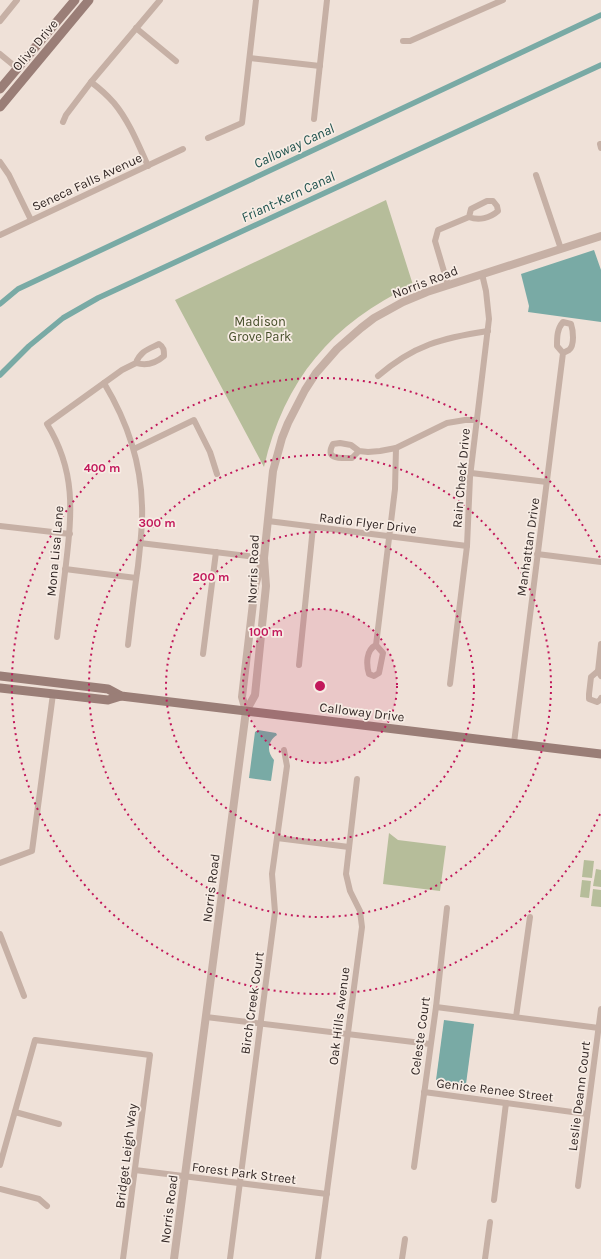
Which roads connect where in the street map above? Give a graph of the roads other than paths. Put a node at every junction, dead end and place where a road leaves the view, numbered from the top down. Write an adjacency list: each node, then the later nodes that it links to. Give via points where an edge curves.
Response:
1 (17, 0): 10 (street)
2 (75, 0): 17 (main road, Olive Drive)
3 (90, 0): 20 (main road, Olive Drive)
4 (160, 0): 11 (street)
5 (256, 0): 14 (street)
6 (327, 0): 16 (street)
7 (485, 0): 9 (street)
8 (503, 0): 9 (street)
9 (488, 7): 12 (street, via 410,41)
10 (0, 21)
11 (136, 28): 15 (street); 18 (street)
12 (404, 41)
13 (0, 54): 17 (street)
14 (250, 58): 16 (street); 23 (street, via 242,123)
15 (176, 61)
16 (320, 66): 21 (street)
17 (17, 68): 19 (main road, Olive Drive); 20 (main road, via 18,76 0,99)
18 (91, 82): 22 (street); 26 (street, via 106,94 121,112)
19 (0, 89)
20 (0, 106)
21 (314, 119)
22 (63, 122)
23 (208, 138)
24 (183, 149): 26 (street, Seneca Falls Avenue)
25 (0, 162): 29 (street, via 10,175)
26 (148, 166): 29 (street, Seneca Falls Avenue)
27 (536, 176): 32 (street)
28 (469, 217): 34 (street, via 438,230 434,241)
29 (31, 220): 30 (street, Seneca Falls Avenue)
30 (0, 235)
31 (601, 236): 32 (street, Norris Road)
32 (561, 249): 33 (street, Norris Road)
33 (482, 274): 34 (street, Norris Road); 35 (street, Rain Check Drive, via 488,304)
34 (448, 285): 47 (street, Norris Road, via 410,298 374,318 340,346 316,373 297,404 282,438 274,471)
35 (488, 331): 38 (street, via 450,337 424,346 400,358); 40 (street, Rain Check Drive)
36 (563, 353): 36 (street, Manhattan Drive, via 572,346 573,329 567,322 559,326 557,346); 46 (street, Manhattan Drive)
37 (136, 363): 37 (street, via 142,352 159,344 162,346 164,356 160,360 143,365); 39 (street)
38 (378, 376)
39 (104, 383): 42 (street, via 121,414); 50 (street, Mona Lisa Lane, via 47,424 61,454 69,484)
40 (477, 420): 41 (street, via 447,423); 44 (street, Rain Check Drive)
41 (396, 448): 43 (street); 51 (street)
42 (134, 449): 45 (street, via 194,420 210,452); 52 (street, via 142,494)
43 (359, 451)
44 (471, 473): 46 (street); 53 (street, Rain Check Drive)
45 (217, 474)
46 (547, 482): 55 (street, Manhattan Drive)
47 (268, 522): 49 (street, Radio Flyer Drive); 56 (street, Norris Road)
48 (0, 526): 50 (street)
49 (314, 527): 51 (street, Radio Flyer Drive); 65 (street)
50 (70, 534): 58 (street, Mona Lisa Lane)
51 (390, 536): 53 (street, Radio Flyer Drive); 63 (street)
52 (140, 543): 54 (street); 59 (street)
53 (467, 546): 68 (street, Rain Check Drive)
54 (216, 552): 56 (street); 64 (street)
55 (537, 554): 57 (street); 75 (street, Manhattan Drive)
56 (264, 558): 74 (street, via 255,586 242,697); 74 (street, Norris Road, via 266,586 255,695)
57 (601, 562)
58 (65, 569): 59 (street); 60 (street, Mona Lisa Lane)
59 (136, 578): 62 (street)
60 (57, 637)
61 (601, 644): 66 (street)
62 (128, 645)
63 (376, 645)
64 (203, 654)
65 (298, 664)
66 (599, 674): 73 (street, via 591,677 589,694 593,701 597,702)
67 (0, 676): 70 (main road, Calloway Drive)
68 (450, 684)
69 (0, 688): 71 (main road, Calloway Drive)
70 (104, 689): 71 (main road, via 94,693 61,690); 72 (main road, Calloway Drive)
71 (53, 694): 72 (main road, Calloway Drive, via 108,700); 81 (street, via 32,851)
72 (121, 696): 74 (main road, Calloway Drive)
73 (601, 698)
74 (246, 711): 75 (main road, Calloway Drive); 88 (street, Norris Road)
75 (514, 743): 77 (main road, Calloway Drive)
76 (284, 750): 79 (street, Birch Creek Court, via 286,766)
77 (601, 754)
78 (357, 779): 80 (street, Oak Hills Avenue)
79 (277, 838): 80 (street); 90 (street, Birch Creek Court, via 272,874 275,912)
80 (348, 847): 92 (street, Oak Hills Avenue, via 347,883 360,911 362,927)
81 (0, 863)
82 (447, 908): 86 (street, Celeste Court)
83 (530, 917): 89 (street)
84 (0, 934): 85 (street)
85 (24, 996)
86 (436, 1007): 89 (street); 93 (street, Celeste Court)
87 (601, 1009): 91 (street, Leslie Deann Court)
88 (206, 1017): 90 (street); 104 (street, Norris Road)
89 (516, 1017): 91 (street)
90 (260, 1024): 92 (street); 105 (street, Birch Creek Court)
91 (598, 1028): 94 (street, Leslie Deann Court)
92 (348, 1034): 93 (street); 108 (street, Oak Hills Avenue)
93 (430, 1044): 96 (street, Celeste Court)
94 (594, 1064): 95 (street); 99 (street, Leslie Deann Court)
95 (601, 1065)
96 (424, 1092): 97 (street, Genice Renee Street); 102 (street, Celeste Court)
97 (506, 1103): 99 (street, Genice Renee Street); 109 (street)
98 (15, 1112): 100 (street); 101 (street); 103 (street, Bridget Leigh Way, via 34,1040 150,1055)
99 (587, 1114): 106 (street, Leslie Deann Court)
100 (59, 1124)
101 (0, 1165)
102 (414, 1166)
103 (135, 1170): 104 (street, Forest Park Street); 113 (street, Bridget Leigh Way)
104 (185, 1177): 105 (street, Forest Park Street); 114 (street, Norris Road)
105 (240, 1183): 108 (street, Forest Park Street); 115 (street, Birch Creek Court)
106 (578, 1186)
107 (0, 1188): 110 (street, via 39,1199)
108 (327, 1194): 116 (street, Oak Hills Avenue)
109 (494, 1200)
110 (47, 1206)
111 (490, 1222): 118 (street)
112 (405, 1239): 117 (street)
113 (123, 1259)
114 (174, 1259)
115 (230, 1259)
116 (318, 1259)
117 (402, 1259)
118 (485, 1259)

